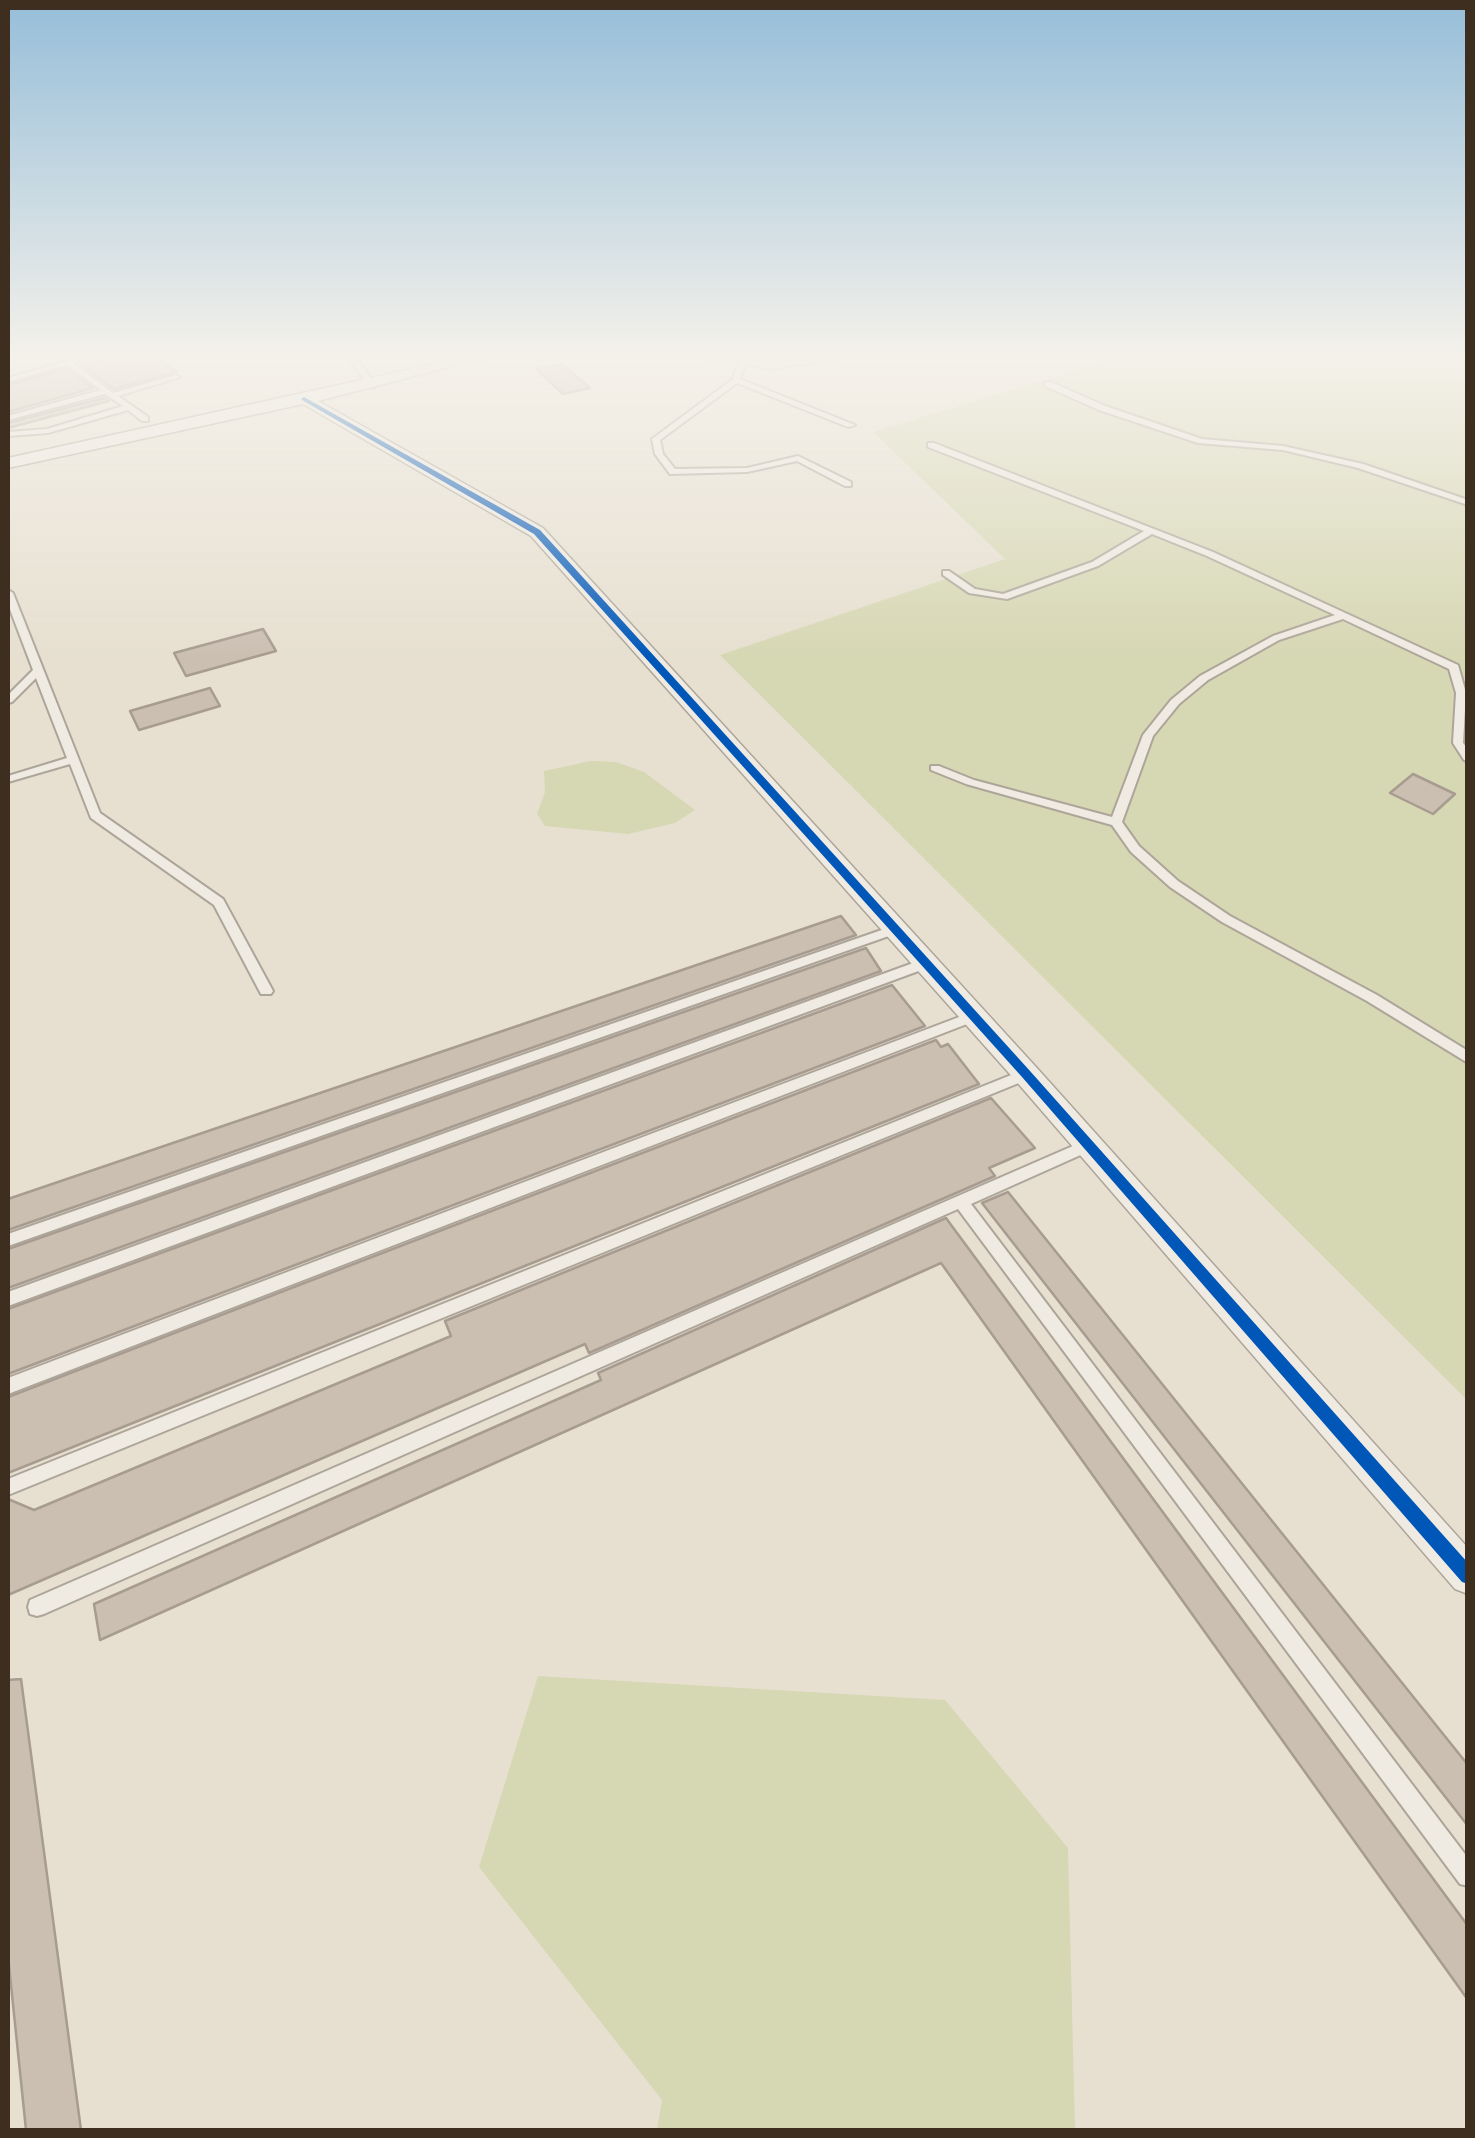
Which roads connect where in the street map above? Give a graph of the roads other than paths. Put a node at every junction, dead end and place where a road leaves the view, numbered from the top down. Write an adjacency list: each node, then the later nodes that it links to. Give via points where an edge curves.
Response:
1 (408, 459): 20 (street, via 537,532)
2 (663, 459): 3 (lane, via 673,472 747,470)
3 (795, 459)
4 (799, 459): 7 (lane)
5 (965, 459): 9 (lane)
6 (1330, 459): 8 (lane)
7 (848, 484)
8 (1468, 503)
9 (1151, 531): 10 (lane, via 1095,564 1004,597 972,591); 12 (lane)
10 (946, 573)
11 (8, 593): 13 (lane)
12 (1345, 614): 15 (lane, via 1454,667 1461,693 1458,744); 19 (lane, via 1276,638 1175,702 1148,735)
13 (38, 670): 14 (lane); 16 (lane)
14 (8, 700)
15 (1468, 758)
16 (73, 760): 18 (lane); 22 (lane, via 95,816 219,902)
17 (935, 768): 19 (lane)
18 (8, 779)
19 (1116, 822): 24 (lane, via 1174,884 1226,919)
20 (896, 929): 21 (street); 28 (lane)
21 (927, 963): 23 (street); 29 (lane)
22 (266, 991)
23 (974, 1016): 25 (street); 30 (lane)
24 (1468, 1058)
25 (1026, 1074): 26 (street); 31 (lane)
26 (1089, 1145): 27 (lane); 32 (street)
27 (960, 1201): 33 (lane); 34 (lane)
28 (8, 1240)
29 (8, 1299)
30 (8, 1386)
31 (8, 1488)
32 (1468, 1576)
33 (37, 1608)
34 (1468, 1876)

